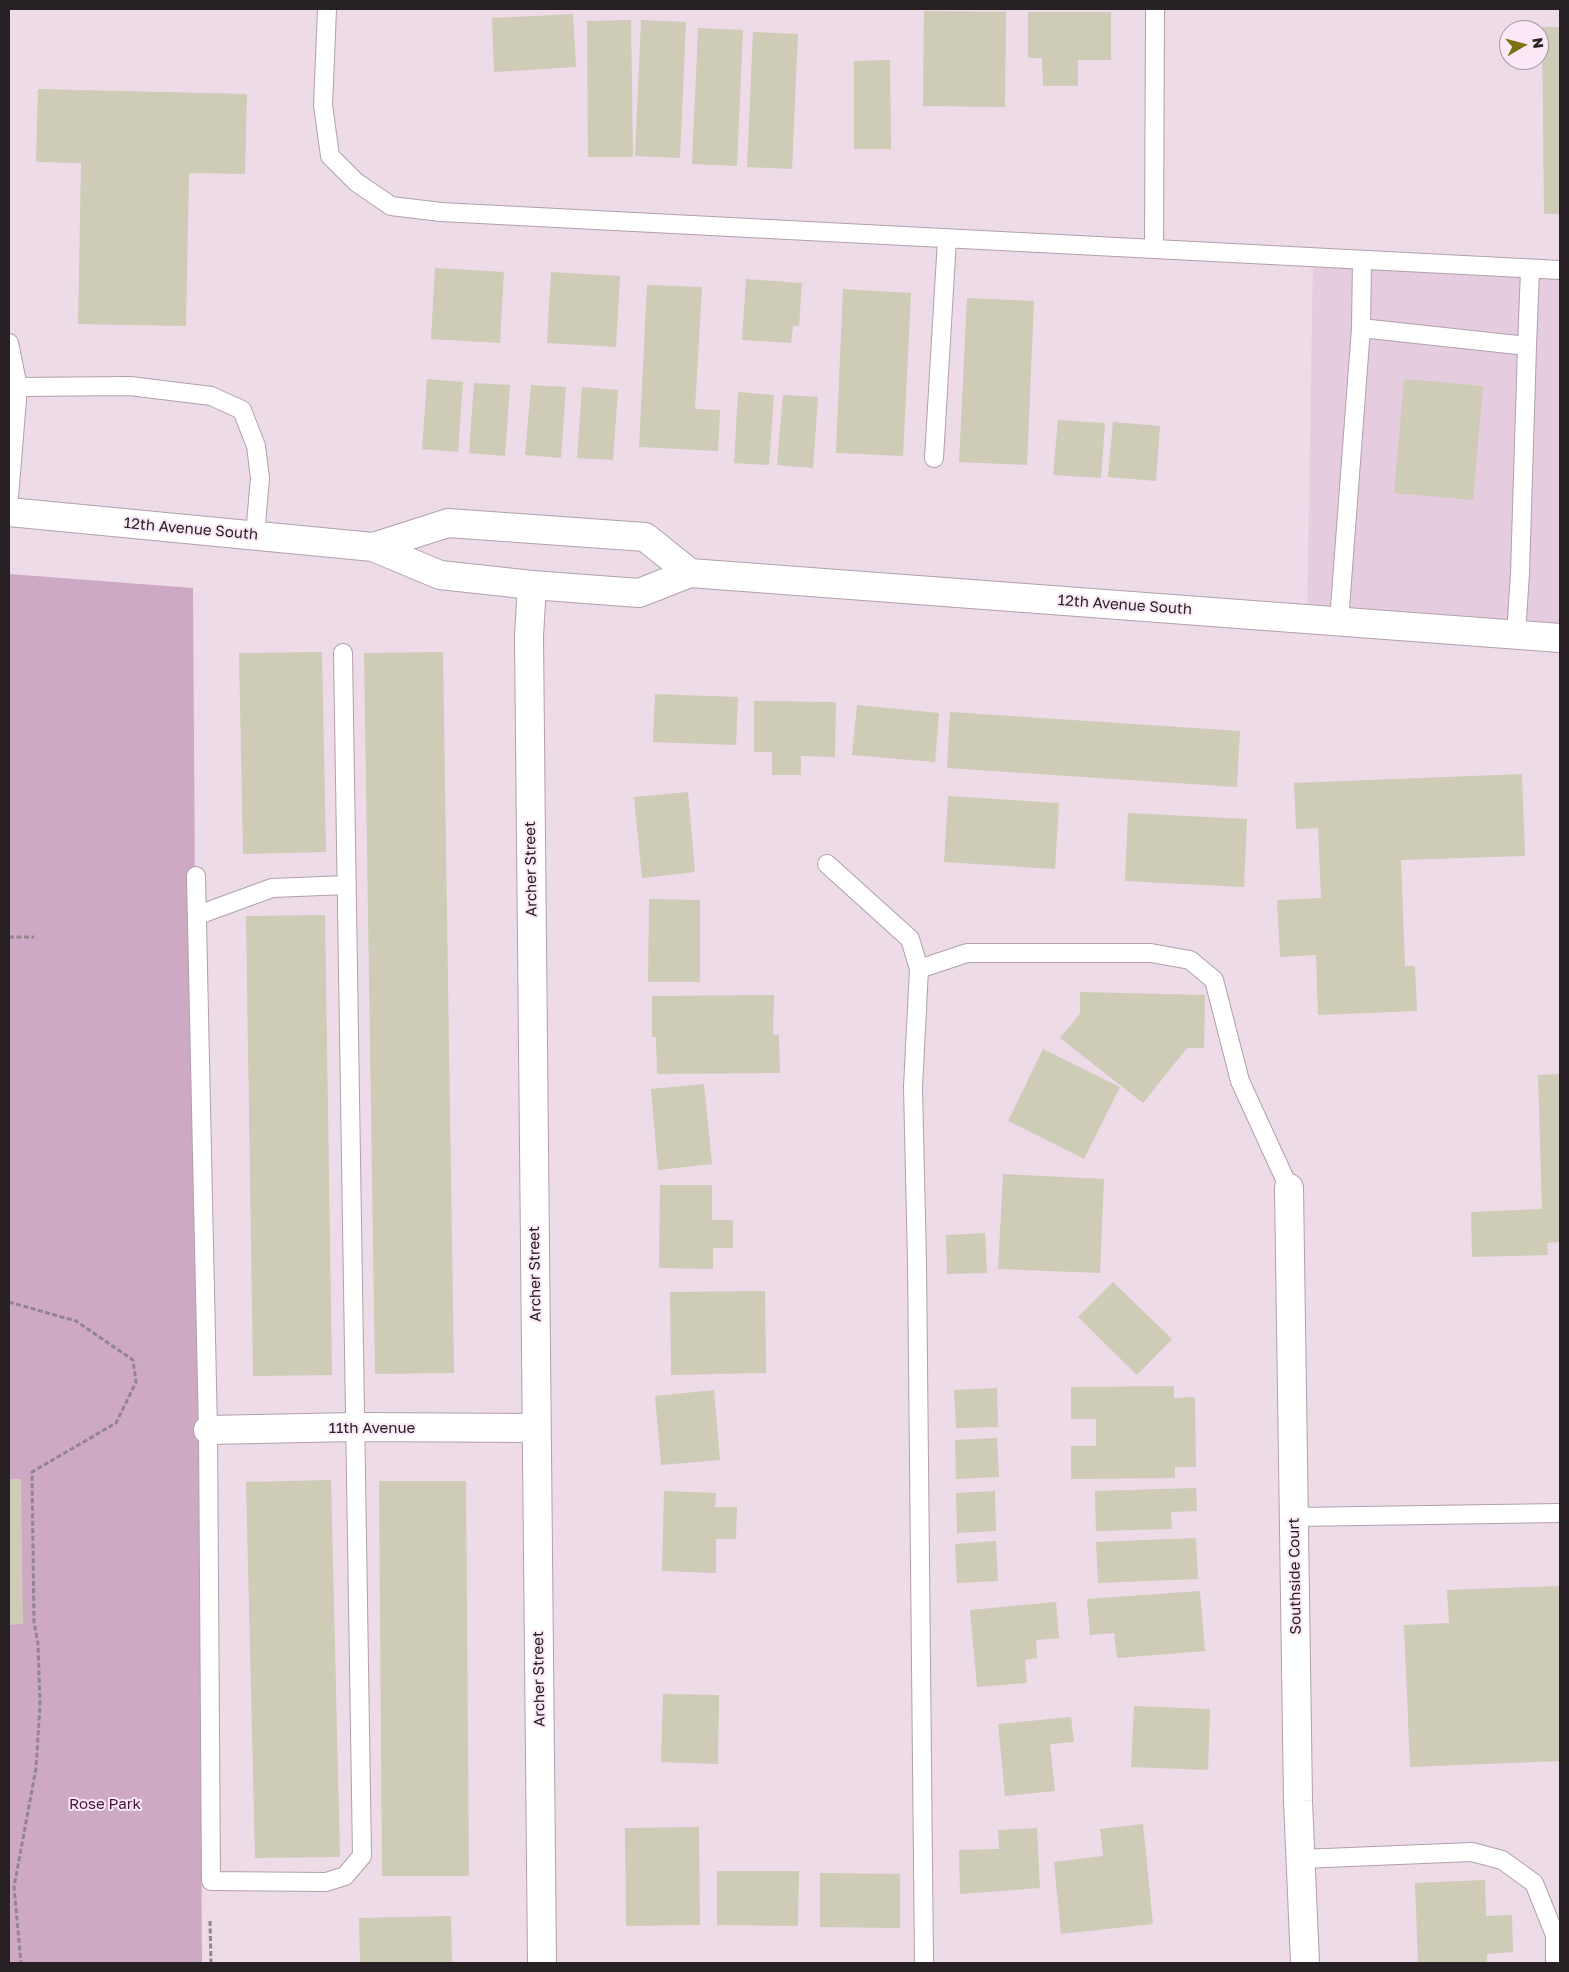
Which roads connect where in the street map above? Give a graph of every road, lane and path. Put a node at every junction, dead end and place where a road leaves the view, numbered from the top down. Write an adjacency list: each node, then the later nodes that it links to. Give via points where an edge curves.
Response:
1 (328, 9): 3 (lane, via 323,104 330,156 356,182 391,206 441,212)
2 (1155, 9): 4 (lane)
3 (947, 239): 4 (lane); 12 (lane)
4 (1154, 250): 5 (lane)
5 (1362, 261): 6 (lane); 8 (lane)
6 (1530, 270): 7 (lane); 10 (lane)
7 (1560, 270)
8 (1360, 328): 10 (lane); 19 (lane)
9 (9, 343): 11 (lane)
10 (1527, 346): 20 (lane)
11 (18, 387): 13 (lane); 15 (lane, via 130,386 211,396 242,410 256,446 260,478)
12 (934, 458)
13 (9, 497)
14 (9, 512): 15 (street, 12th Avenue South)
15 (255, 535): 16 (street, 12th Avenue South)
16 (373, 547): 17 (street, 12th Avenue South, via 448,523 645,537); 18 (street, 12th Avenue South, via 440,575)
17 (690, 573): 18 (street, 12th Avenue South, via 638,593); 19 (street, 12th Avenue South)
18 (532, 586): 33 (street, Archer Street, via 529,645)
19 (1339, 621): 20 (street, 12th Avenue South)
20 (1516, 634): 21 (street, 12th Avenue South)
21 (1560, 638)
22 (343, 653): 25 (lane)
23 (827, 864): 29 (lane, via 910,939)
24 (196, 876): 26 (lane)
25 (347, 885): 26 (lane, via 272,888); 32 (lane)
26 (198, 915): 34 (lane)
27 (9, 937): 28 (path)
28 (34, 937)
29 (919, 969): 30 (lane, via 967,953 1152,953 1190,960 1214,980 1240,1081); 42 (lane, via 913,1087 918,1263)
30 (1290, 1188): 36 (street, Southside Court)
31 (9, 1302): 39 (path, via 76,1321 133,1360 136,1382 116,1423 32,1472 34,1622 40,1705 36,1768 14,1887)
32 (355, 1427): 33 (street, 11th Avenue); 34 (street, 11th Avenue); 34 (lane, via 362,1856 345,1876 326,1882 211,1881)
33 (536, 1428): 41 (street, Archer Street)
34 (208, 1430)
35 (1560, 1512): 36 (lane)
36 (1294, 1517): 37 (street, Southside Court)
37 (1301, 1858): 43 (street, Southside Court); 44 (lane, via 1472,1852 1502,1860 1534,1883 1555,1935)
38 (210, 1921): 40 (path)
39 (20, 1963)
40 (211, 1963)
41 (542, 1963)
42 (924, 1963)
43 (1305, 1963)
44 (1555, 1963)

